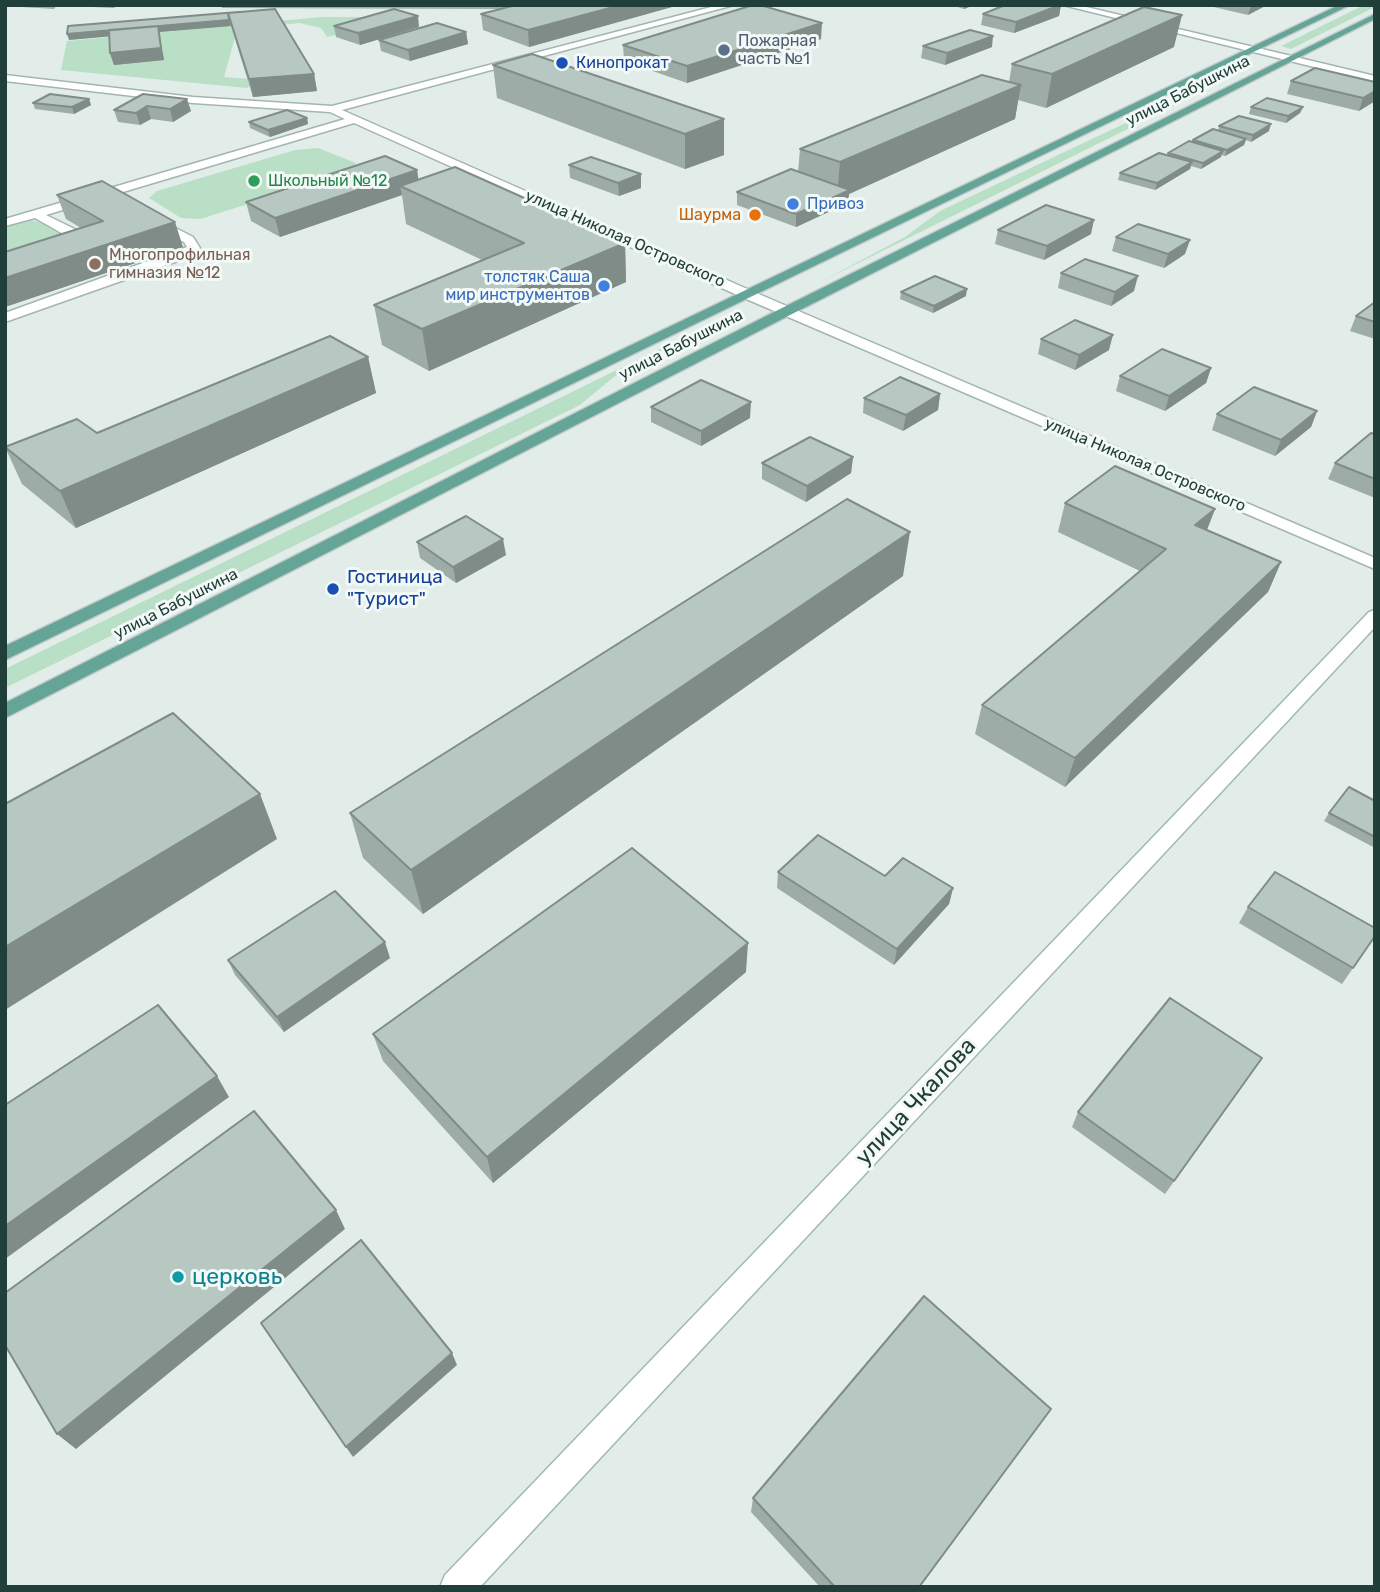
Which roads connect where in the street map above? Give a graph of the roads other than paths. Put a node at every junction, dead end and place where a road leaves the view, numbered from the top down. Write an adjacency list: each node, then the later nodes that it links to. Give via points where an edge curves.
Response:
1 (730, 5): 9 (street)
2 (1067, 5): 5 (street)
3 (1346, 5): 5 (main road, улица Бабушкина)
4 (1375, 16): 6 (main road, улица Бабушкина)
5 (1255, 49): 6 (street); 17 (main road, улица Бабушкина)
6 (1291, 59): 8 (street); 18 (main road, улица Бабушкина)
7 (5, 78): 9 (street, улица Николая Островского, via 193,100)
8 (1375, 79)
9 (332, 109): 10 (street, улица Николая Островского)
10 (355, 119): 11 (street); 17 (street, улица Николая Островского)
11 (101, 194): 12 (street); 13 (street)
12 (123, 206)
13 (36, 214): 15 (street); 16 (street, via 87,240 92,246)
14 (145, 218): 19 (street, via 189,240 194,248)
15 (5, 223)
16 (80, 253)
17 (749, 295): 18 (street, улица Николая Островского); 22 (main road, улица Бабушкина)
18 (787, 311): 20 (street, улица Николая Островского); 23 (main road, улица Бабушкина)
19 (5, 318)
20 (1375, 564)
21 (1375, 617): 24 (street, улица Чкалова)
22 (5, 654)
23 (5, 711)
24 (457, 1587)

